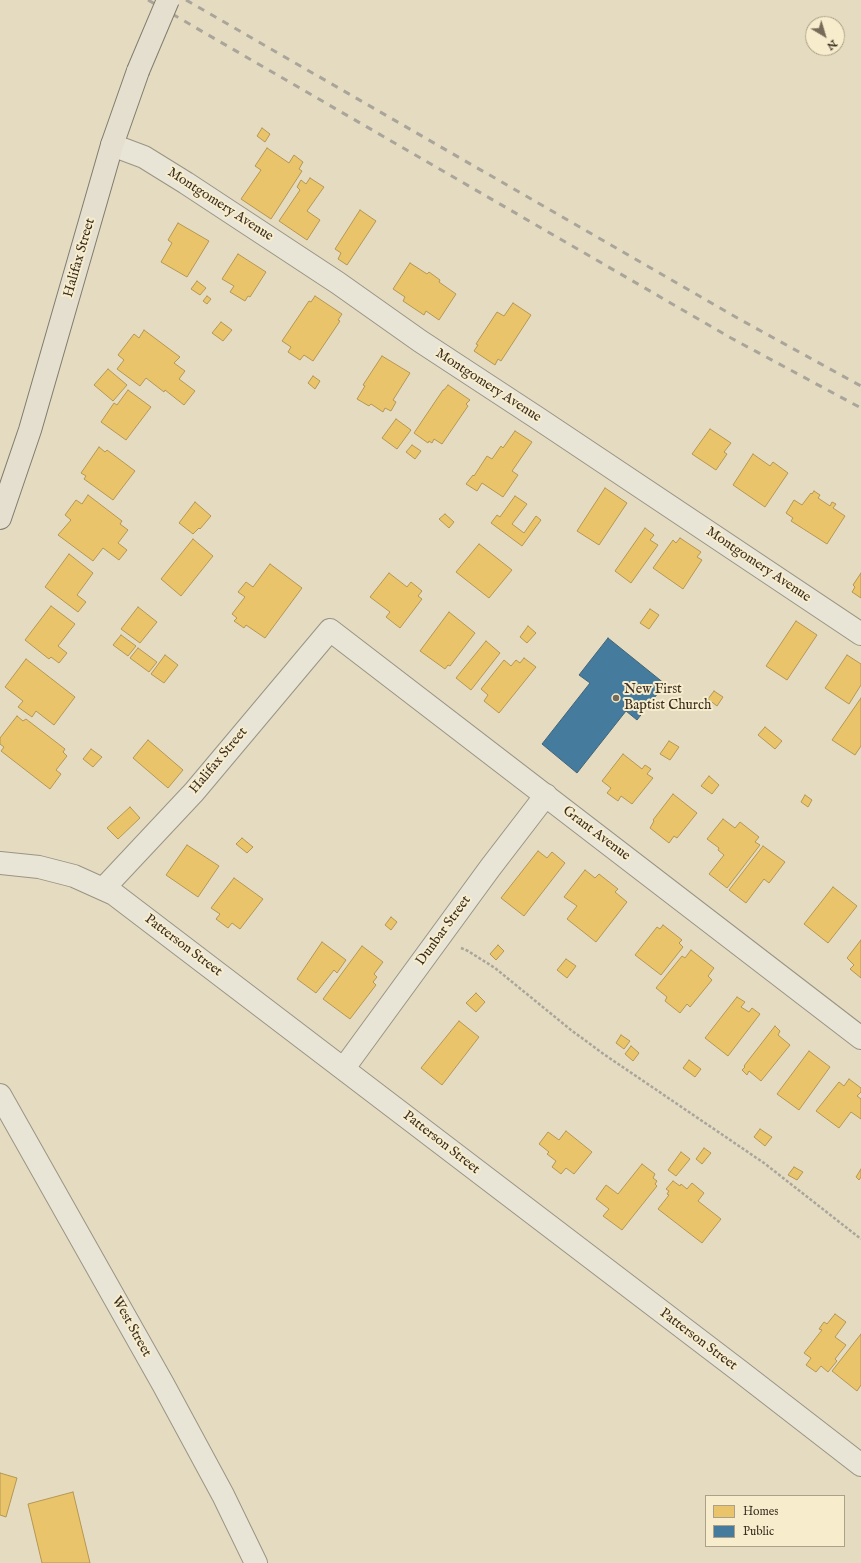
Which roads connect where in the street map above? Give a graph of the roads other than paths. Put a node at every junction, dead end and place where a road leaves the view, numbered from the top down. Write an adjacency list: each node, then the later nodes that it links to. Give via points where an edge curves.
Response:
1 (168, 0): 2 (main road, Halifax Street, bridge, via 138,71)
2 (112, 145): 3 (main road, Halifax Street, via 30,430); 5 (street, Montgomery Avenue, via 144,157 186,182)
3 (0, 518)
4 (330, 630): 6 (street, Grant Avenue); 8 (street, Halifax Street, via 194,792)
5 (861, 634)
6 (546, 795): 9 (street, Grant Avenue); 10 (street, Dunbar Street)
7 (0, 863): 8 (street, Patterson Street, via 53,870)
8 (104, 888): 10 (street, Patterson Street)
9 (861, 1038)
10 (344, 1068): 12 (street, Patterson Street)
11 (0, 1095): 13 (street, West Street, via 167,1391)
12 (861, 1465)
13 (256, 1563)

